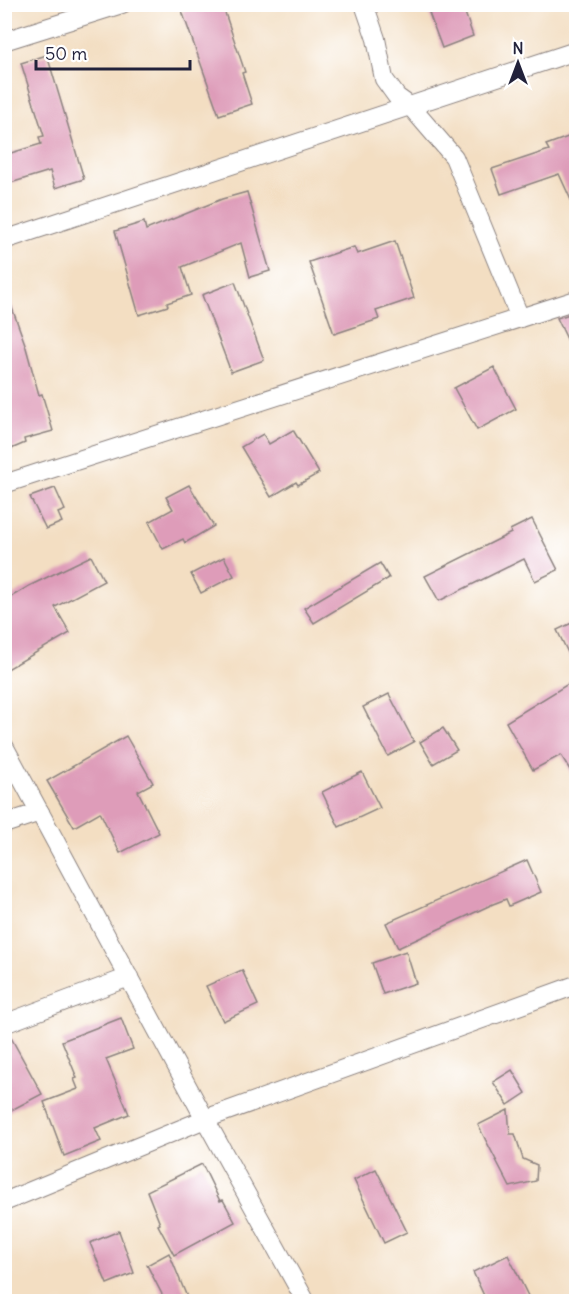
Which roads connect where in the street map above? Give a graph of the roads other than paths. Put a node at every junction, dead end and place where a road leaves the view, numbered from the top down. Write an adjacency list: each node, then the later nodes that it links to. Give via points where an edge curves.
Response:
1 (122, 4): 3 (street)
2 (364, 4): 5 (street, via 384,79 397,97)
3 (4, 41)
4 (576, 51): 5 (street)
5 (411, 107): 6 (street); 8 (street, via 454,158)
6 (4, 240)
7 (576, 300): 8 (street)
8 (520, 318): 9 (street)
9 (4, 484)
10 (4, 746): 11 (street)
11 (40, 812): 12 (street); 13 (street)
12 (4, 824)
13 (129, 978): 15 (street); 16 (street)
14 (576, 985): 16 (street)
15 (4, 1024)
16 (205, 1119): 17 (street); 18 (street)
17 (4, 1202)
18 (302, 1300)

